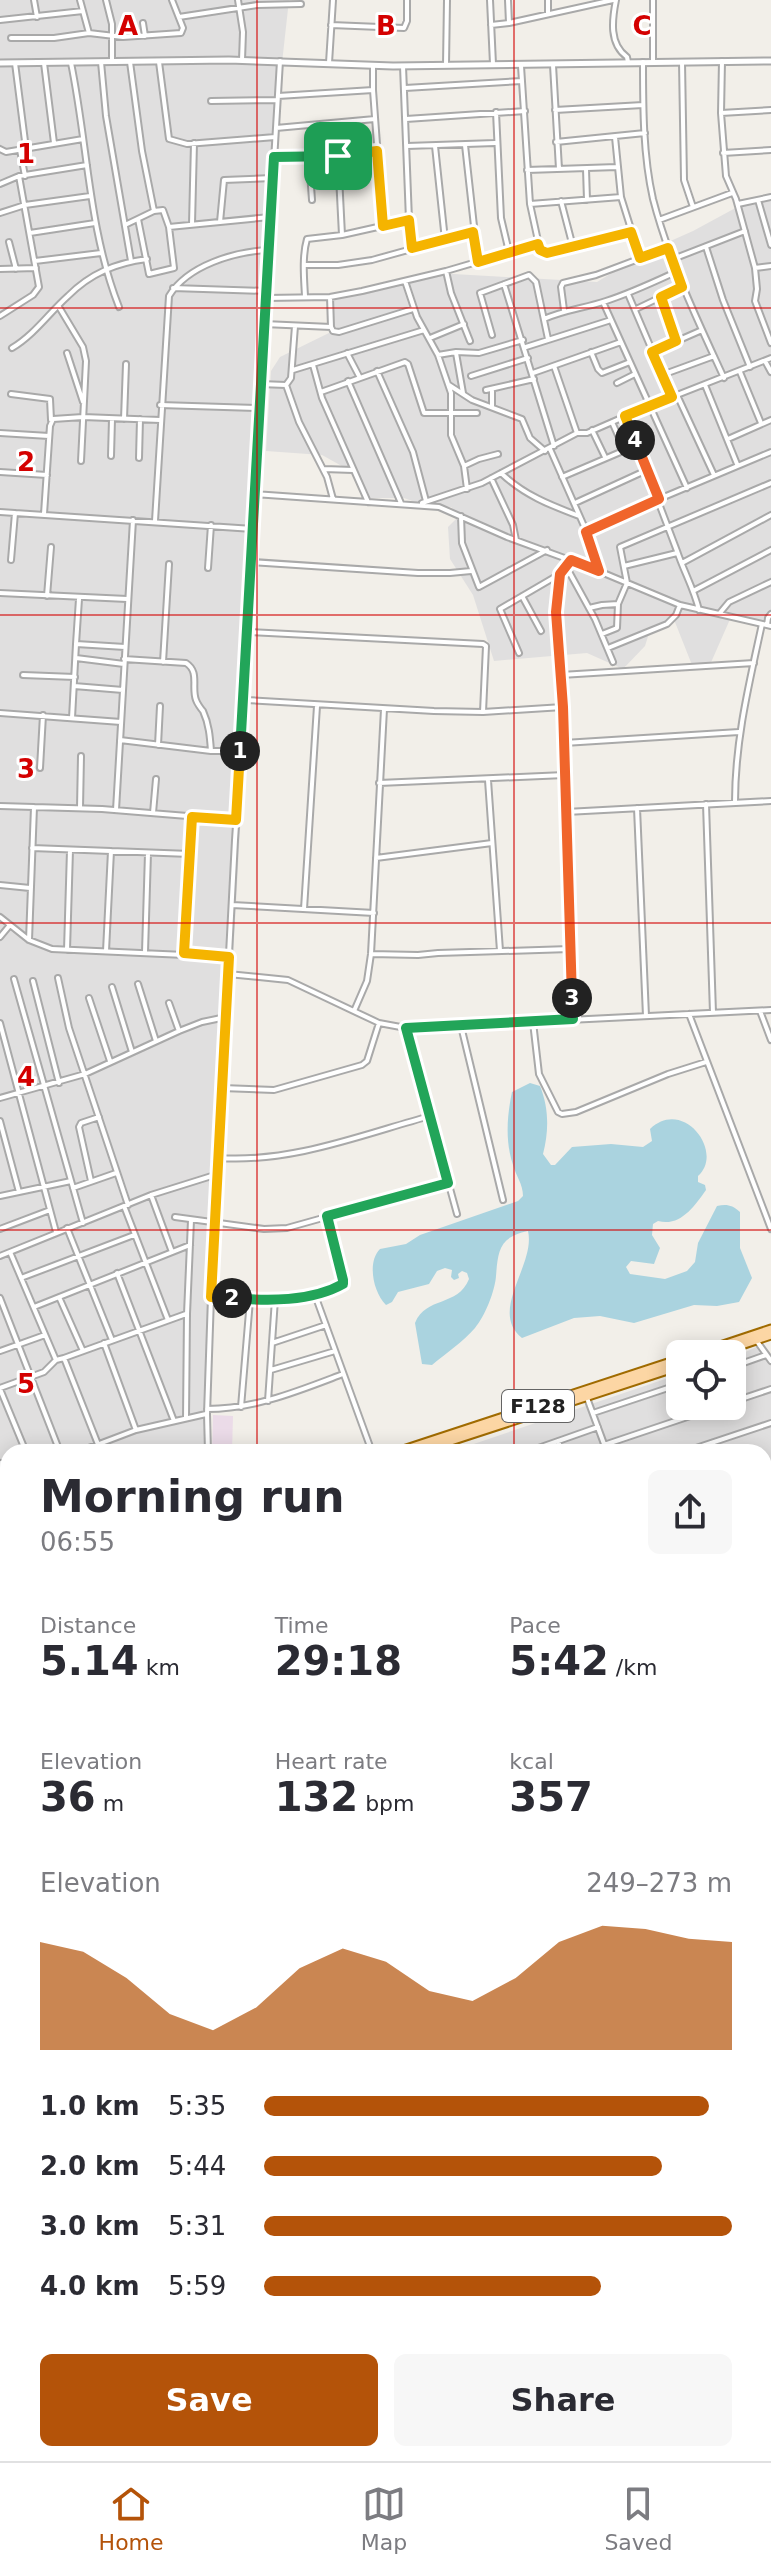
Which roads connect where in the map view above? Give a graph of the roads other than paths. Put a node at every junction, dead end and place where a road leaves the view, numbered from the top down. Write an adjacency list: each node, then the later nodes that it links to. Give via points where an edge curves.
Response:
1 (34, 0): 18 (street)
2 (80, 0): 16 (street)
3 (106, 0): 27 (street)
4 (172, 0): 19 (street)
5 (238, 0): 15 (street)
6 (333, 0): 23 (street)
7 (407, 0): 23 (street, via 404,28)
8 (447, 0): 48 (street)
9 (490, 0): 24 (street)
10 (508, 0): 22 (street)
11 (548, 0): 17 (street)
12 (615, 0): 17 (street); 37 (street, via 615,43)
13 (653, 0): 39 (street)
14 (301, 4): 15 (street)
15 (239, 8): 19 (street); 29 (street)
16 (83, 11): 18 (street); 25 (street)
17 (548, 15): 22 (street)
18 (37, 17): 20 (street)
19 (179, 17): 26 (street, via 181,33)
20 (0, 20)
21 (143, 23): 26 (street)
22 (509, 23): 24 (street)
23 (331, 25): 45 (street)
24 (491, 25): 46 (street)
25 (89, 33): 27 (street); 28 (street)
26 (145, 36): 27 (street)
27 (113, 37): 34 (street)
28 (11, 38)
29 (242, 60): 30 (street); 36 (street)
30 (280, 61): 45 (street); 55 (street)
31 (722, 61): 32 (street); 40 (street); 62 (street)
32 (771, 61)
33 (101, 62): 34 (street); 44 (street); 115 (street)
34 (112, 62): 35 (street)
35 (130, 62): 36 (street); 105 (street)
36 (159, 62): 72 (street, via 169,139)
37 (628, 62): 38 (street); 49 (street)
38 (643, 62): 39 (street); 57 (street)
39 (653, 62): 40 (street)
40 (682, 62): 104 (street, via 684,180)
41 (0, 63): 42 (street)
42 (15, 63): 43 (street); 78 (street)
43 (44, 63): 44 (street); 71 (street)
44 (71, 63): 69 (street)
45 (329, 63): 47 (street)
46 (493, 64): 48 (street); 51 (street)
47 (373, 65): 50 (street); 54 (street)
48 (446, 65): 50 (street)
49 (553, 65): 51 (street); 58 (street)
50 (403, 66): 53 (street)
51 (521, 66): 52 (street)
52 (522, 81): 53 (street); 60 (street)
53 (404, 88): 64 (street)
54 (373, 90): 55 (street); 63 (street)
55 (278, 98): 56 (street); 65 (street)
56 (211, 101)
57 (643, 105): 58 (street); 66 (street)
58 (555, 110): 70 (street)
59 (771, 110): 62 (street)
60 (525, 111): 61 (street); 89 (street)
61 (496, 112): 64 (street); 73 (street)
62 (721, 113): 81 (street)
63 (375, 119): 65 (street); 80 (street)
64 (406, 119): 75 (street)
65 (276, 128): 67 (street)
66 (645, 133): 68 (street); 110 (street)
67 (275, 137): 72 (street); 83 (street)
68 (615, 137): 70 (street); 86 (street)
69 (83, 139): 71 (street); 85 (street)
70 (556, 142): 87 (street)
71 (54, 143): 78 (street)
72 (194, 143): 113 (street)
73 (495, 143): 74 (street); 132 (street)
74 (465, 145): 76 (street); 119 (street)
75 (407, 146): 76 (street); 109 (street)
76 (435, 146): 123 (street)
77 (0, 149): 78 (street)
78 (23, 149): 90 (street)
79 (771, 150): 81 (street)
80 (377, 151): 82 (street); 116 (street)
81 (723, 153): 93 (street)
82 (338, 156): 84 (street); 122 (street)
83 (274, 157): 84 (street); 91 (street)
84 (309, 158): 97 (street)
85 (87, 165): 90 (street); 94 (street)
86 (617, 167): 88 (street); 95 (street)
87 (559, 169): 88 (street); 89 (street)
88 (586, 169): 98 (street)
89 (527, 170): 101 (street)
90 (22, 176): 92 (street); 103 (street)
91 (273, 178): 107 (street); 111 (street, via 224,180)
92 (0, 184)
93 (733, 193): 102 (street); 104 (street)
94 (90, 196): 103 (street); 112 (street)
95 (621, 197): 98 (street); 120 (street)
96 (771, 197): 99 (street)
97 (312, 200)
98 (587, 200): 100 (street)
99 (758, 200): 102 (street); 114 (street)
100 (561, 201): 101 (street); 127 (street)
101 (530, 204): 125 (street)
102 (738, 204): 118 (street)
103 (25, 205): 106 (street); 121 (street)
104 (693, 207): 110 (street)
105 (154, 211): 108 (street); 117 (street, via 163,210)
106 (0, 213)
107 (270, 217): 111 (street); 131 (street)
108 (138, 219): 115 (street); 135 (street)
109 (409, 220): 116 (street); 129 (street)
110 (659, 220): 130 (street)
111 (220, 222): 113 (street)
112 (95, 223): 121 (street); 133 (street)
113 (192, 224): 117 (street)
114 (768, 224): 126 (street)
115 (125, 225): 138 (street)
116 (383, 226): 122 (street)
117 (169, 227): 135 (street, via 174,268 150,275)
118 (745, 231): 128 (street); 143 (street)
119 (473, 232): 123 (street); 139 (street)
120 (631, 232): 127 (street); 134 (street)
121 (30, 233): 137 (street)
122 (342, 235): 140 (street, via 307,239)
123 (445, 240): 129 (street)
124 (9, 242): 145 (street)
125 (538, 244): 127 (street, via 547,253); 132 (street)
126 (771, 245)
127 (573, 247)
128 (706, 247): 136 (street); 198 (street)
129 (412, 248): 140 (street, via 346,265)
130 (668, 248): 134 (street); 136 (street)
131 (268, 250): 152 (street, via 236,254 196,271); 153 (street)
132 (509, 252): 139 (street)
133 (101, 253): 137 (street); 146 (street)
134 (640, 258): 164 (street, via 563,283)
135 (147, 259): 138 (street)
136 (673, 259): 148 (street)
137 (35, 261): 142 (street)
138 (131, 261): 146 (street)
139 (478, 262): 147 (street)
140 (304, 265): 155 (street)
141 (771, 266): 143 (street)
142 (36, 268): 145 (street); 165 (street, via 38,291)
143 (755, 268): 175 (street, via 755,301)
144 (0, 269): 145 (street)
145 (16, 269)
146 (106, 269): 160 (street, via 86,280); 161 (street)
147 (446, 271): 149 (street); 169 (street)
148 (678, 271): 151 (street); 154 (street)
149 (405, 281): 156 (street); 162 (street)
150 (504, 284): 166 (street, via 532,277); 174 (street, via 480,295); 178 (street)
151 (682, 287): 157 (street); 173 (street)
152 (173, 288): 153 (street); 220 (street, via 166,305)
153 (266, 291): 158 (street)
154 (628, 294): 159 (street); 163 (street)
155 (306, 297): 156 (street); 158 (street)
156 (330, 297): 171 (street)
157 (661, 297): 163 (street); 180 (street)
158 (266, 298): 168 (street)
159 (603, 302): 164 (street); 167 (street)
160 (59, 307): 183 (street); 219 (street, via 83,347)
161 (119, 307)
162 (413, 309): 171 (street, via 339,332); 172 (street)
163 (636, 309): 187 (street)
164 (564, 310): 166 (street)
165 (0, 316)
166 (544, 319): 177 (street)
167 (611, 320): 177 (street); 181 (street)
168 (264, 324): 170 (street); 211 (street)
169 (464, 324): 176 (street); 179 (street)
170 (295, 326): 171 (street); 199 (street)
171 (331, 327)
172 (424, 330): 176 (street); 189 (street)
173 (702, 330): 180 (street); 191 (street)
174 (492, 335)
175 (769, 335): 182 (street)
176 (430, 338): 190 (street)
177 (548, 339): 184 (street)
178 (523, 340): 184 (street); 185 (street, via 479,353)
179 (470, 341)
180 (676, 341): 187 (street)
181 (621, 342): 186 (street); 194 (street)
182 (771, 343)
183 (12, 348)
184 (525, 348): 192 (street)
185 (456, 352): 190 (street); 216 (street)
186 (591, 352): 194 (street, via 602,373); 197 (street)
187 (652, 352): 204 (street)
188 (67, 353): 219 (street)
189 (347, 353): 196 (street); 207 (street)
190 (438, 355): 212 (street)
191 (714, 356): 204 (street); 208 (street)
192 (528, 358): 205 (street); 206 (street)
193 (768, 359): 198 (street); 202 (street)
194 (630, 362): 203 (street)
195 (126, 364): 229 (street)
196 (313, 365): 199 (street); 215 (street)
197 (554, 366): 206 (street); 238 (street)
198 (750, 367): 201 (street)
199 (292, 370): 213 (street)
200 (377, 371): 207 (street); 225 (street, via 406,362 422,412); 268 (street, via 413,452)
201 (740, 372): 208 (street); 235 (street)
202 (771, 372)
203 (635, 374): 210 (street); 221 (street)
204 (662, 375): 218 (street)
205 (471, 376)
206 (534, 376): 222 (street, via 489,390); 242 (street)
207 (359, 377): 209 (street)
208 (724, 378): 214 (street)
209 (348, 381): 215 (street); 270 (street)
210 (617, 383)
211 (260, 384): 213 (street); 223 (street)
212 (447, 384): 216 (street); 225 (street)
213 (286, 385): 252 (street)
214 (705, 385): 218 (street); 240 (street)
215 (321, 392): 253 (street)
216 (463, 393): 222 (street)
217 (11, 394): 231 (street, via 50,399)
218 (674, 396): 221 (street); 258 (street)
219 (83, 404): 227 (street)
220 (160, 405): 223 (street); 232 (street)
221 (649, 406): 226 (street); 262 (street)
222 (492, 407): 242 (street, via 524,420 530,438)
223 (259, 408): 264 (street)
224 (477, 413): 225 (street)
225 (450, 414): 251 (street, via 451,435)
226 (625, 416): 234 (street); 241 (street)
227 (83, 417): 228 (street); 231 (street); 249 (street)
228 (112, 419): 229 (street); 246 (street)
229 (124, 419): 230 (street)
230 (140, 419): 232 (street); 247 (street)
231 (51, 420): 239 (street)
232 (160, 420): 278 (street)
233 (771, 420): 235 (street)
234 (612, 422): 236 (street); 243 (street)
235 (761, 423): 240 (street)
236 (592, 430): 238 (street); 248 (street)
237 (0, 433): 239 (street)
238 (577, 433): 242 (street)
239 (50, 436): 257 (street)
240 (728, 439): 250 (street)
241 (637, 445): 243 (street); 254 (street)
242 (550, 449): 256 (street); 259 (street)
243 (625, 450): 248 (street)
244 (771, 452): 250 (street)
245 (498, 454): 251 (street)
246 (111, 456)
247 (139, 458)
248 (605, 458): 259 (street)
249 (81, 461)
250 (737, 465): 258 (street)
251 (464, 466): 263 (street)
252 (324, 469): 253 (street); 265 (street)
253 (354, 470): 267 (street)
254 (647, 470): 266 (street); 269 (street)
255 (0, 472): 257 (street)
256 (501, 473): 260 (street); 276 (street, via 541,502)
257 (47, 475): 273 (street)
258 (714, 475): 262 (street)
259 (562, 477): 269 (street)
260 (491, 478): 263 (street); 283 (street)
261 (771, 483): 280 (street)
262 (687, 488): 266 (street)
263 (467, 489): 268 (street)
264 (254, 494): 265 (street); 281 (street)
265 (333, 499): 267 (street)
266 (659, 499): 280 (street); 282 (street)
267 (368, 502): 270 (street)
268 (423, 503): 270 (street); 275 (street)
269 (575, 503): 276 (street)
270 (401, 504)
271 (0, 512): 272 (street)
272 (15, 513): 273 (street); 288 (street)
273 (44, 514): 277 (street)
274 (771, 515): 291 (street)
275 (461, 516): 283 (street); 296 (street)
276 (580, 516): 282 (street)
277 (133, 520): 278 (street); 306 (street)
278 (155, 521): 279 (street)
279 (211, 525): 281 (street); 294 (street)
280 (669, 526): 287 (street); 293 (street, via 621,546)
281 (253, 529): 290 (street)
282 (586, 532): 297 (street)
283 (516, 540): 285 (street)
284 (51, 547): 303 (street)
285 (547, 550): 289 (street); 296 (street, via 482,587)
286 (771, 550): 301 (street)
287 (677, 553): 291 (street); 293 (street)
288 (11, 560)
289 (571, 560): 295 (street); 297 (street)
290 (252, 562): 296 (street, via 418,573); 315 (street)
291 (682, 563): 301 (street)
292 (169, 564): 323 (street)
293 (624, 566): 300 (street)
294 (208, 568)
295 (567, 568): 298 (street); 309 (street)
296 (471, 571)
297 (599, 571): 300 (street)
298 (560, 574): 304 (street); 327 (street, via 556,612)
299 (771, 582): 311 (street, via 729,602)
300 (627, 583): 307 (street); 308 (street)
301 (695, 590): 310 (street)
302 (0, 593): 303 (street)
303 (47, 596): 305 (street)
304 (522, 596): 314 (street); 320 (street, via 500,610)
305 (79, 598): 306 (street); 317 (street)
306 (127, 599): 318 (street)
307 (618, 604): 309 (street); 316 (street, via 617,628)
308 (680, 605): 310 (street); 319 (street, via 667,624)
309 (589, 608): 316 (street)
310 (699, 610): 311 (street)
311 (719, 614): 313 (street)
312 (771, 614): 313 (street)
313 (767, 625): 325 (street)
314 (541, 631)
315 (249, 632): 331 (street); 336 (street, via 483,644)
316 (602, 634): 319 (street)
317 (76, 644): 318 (street); 321 (street)
318 (125, 647): 322 (street)
319 (608, 648): 324 (street)
320 (519, 653)
321 (76, 658): 322 (street); 328 (street)
322 (124, 662): 323 (street); 330 (street)
323 (163, 662): 345 (street, via 186,663 194,672 195,699 209,730)
324 (613, 662)
325 (754, 663): 327 (street); 341 (street)
326 (23, 675): 328 (street)
327 (561, 675): 334 (street)
328 (75, 677): 329 (street)
329 (74, 686): 330 (street); 339 (street)
330 (123, 690): 340 (street)
331 (245, 700): 333 (street); 346 (street)
332 (160, 706): 344 (street)
333 (317, 706): 335 (street); 375 (street)
334 (563, 707): 336 (street); 343 (street)
335 (384, 709): 336 (street); 352 (street)
336 (483, 712)
337 (0, 713): 338 (street)
338 (43, 715): 339 (street); 348 (street)
339 (72, 718): 340 (street)
340 (121, 722): 342 (street)
341 (739, 732): 343 (street); 354 (street)
342 (120, 740): 344 (street); 360 (street)
343 (564, 743): 349 (street)
344 (158, 745): 345 (street)
345 (211, 751): 346 (street)
346 (240, 751): 364 (street)
347 (81, 756): 358 (street)
348 (40, 768)
349 (565, 775): 351 (street); 361 (street)
350 (156, 779): 362 (street)
351 (488, 780): 352 (street); 365 (street)
352 (379, 783): 371 (street)
353 (771, 801): 354 (street)
354 (735, 802): 355 (street)
355 (706, 804): 359 (street); 400 (street)
356 (0, 806): 357 (street)
357 (34, 807): 358 (street); 366 (street)
358 (80, 808): 360 (street)
359 (637, 808): 361 (street); 402 (street)
360 (116, 810): 362 (street)
361 (566, 812): 381 (street)
362 (153, 813): 363 (street)
363 (192, 817): 364 (street); 370 (street)
364 (236, 820): 374 (street)
365 (492, 843): 371 (street); 384 (street)
366 (32, 848): 367 (street); 373 (street)
367 (70, 850): 368 (street); 382 (street)
368 (111, 851): 369 (street); 383 (street)
369 (148, 853): 370 (street); 385 (street)
370 (190, 854): 386 (street)
371 (376, 858): 376 (street)
372 (0, 885): 373 (street)
373 (30, 888): 380 (street)
374 (232, 905): 375 (street); 388 (street)
375 (304, 909): 376 (street)
376 (374, 913): 387 (street)
377 (0, 917): 378 (street)
378 (10, 925): 379 (street); 380 (street)
379 (0, 937)
380 (29, 940): 382 (street)
381 (570, 949): 384 (street); 404 (street)
382 (67, 950): 383 (street)
383 (106, 951): 385 (street)
384 (500, 951): 387 (street)
385 (145, 952): 386 (street)
386 (184, 953): 388 (street)
387 (371, 954): 398 (street, via 367,981)
388 (229, 957): 389 (street)
389 (228, 974): 398 (street, via 288,980); 403 (street)
390 (58, 978): 416 (street)
391 (14, 979): 418 (street)
392 (33, 981): 417 (street)
393 (138, 984): 412 (street)
394 (112, 987): 413 (street)
395 (89, 998): 414 (street)
396 (169, 1003): 410 (street)
397 (771, 1010): 399 (street)
398 (353, 1011): 407 (street)
399 (760, 1011): 400 (street); 411 (street)
400 (713, 1013): 401 (street)
401 (689, 1014): 402 (street); 415 (street)
402 (646, 1016): 404 (street)
403 (226, 1017): 410 (street); 419 (street)
404 (573, 1019): 405 (street)
405 (533, 1022): 408 (street); 415 (street, via 539,1074 562,1114)
406 (0, 1023): 420 (street)
407 (379, 1023): 409 (street); 419 (street, via 362,1065 274,1090)
408 (461, 1026): 409 (street); 436 (street)
409 (406, 1028): 422 (street)
410 (179, 1031): 412 (street)
411 (771, 1040)
412 (156, 1041): 413 (street)
413 (132, 1052): 414 (street)
414 (110, 1061): 416 (street)
415 (706, 1062): 442 (street)
416 (85, 1074): 417 (street); 423 (street)
417 (59, 1083): 418 (street)
418 (43, 1087): 420 (street); 428 (street)
419 (222, 1088): 425 (street)
420 (19, 1093): 421 (street); 431 (street)
421 (0, 1098)
422 (430, 1116): 425 (street, via 300,1153); 430 (street)
423 (99, 1117): 426 (street); 429 (street, via 79,1127)
424 (0, 1121): 433 (street)
425 (219, 1158): 427 (street)
426 (117, 1173): 429 (street); 437 (street)
427 (218, 1174): 434 (street); 445 (street)
428 (71, 1181): 431 (street); 432 (street)
429 (91, 1181): 432 (street)
430 (448, 1183): 439 (street); 440 (street)
431 (43, 1185): 433 (street); 438 (street)
432 (73, 1188): 444 (street)
433 (19, 1192): 435 (street)
434 (151, 1195): 437 (street); 453 (street)
435 (0, 1196)
436 (503, 1200)
437 (126, 1205): 444 (street); 450 (street)
438 (50, 1210): 447 (street); 449 (street)
439 (457, 1214)
440 (327, 1216): 445 (street, via 287,1228); 460 (street, via 343,1284)
441 (175, 1217): 443 (street)
442 (769, 1218): 448 (street)
443 (191, 1220): 445 (street); 451 (street)
444 (83, 1223): 446 (street)
445 (216, 1223): 462 (street)
446 (67, 1228): 449 (street); 455 (street)
447 (0, 1229)
448 (771, 1229)
449 (56, 1232): 452 (street)
450 (134, 1234): 455 (street); 456 (street)
451 (190, 1245): 453 (street); 467 (street)
452 (10, 1252): 454 (street); 458 (street)
453 (172, 1252): 456 (street)
454 (0, 1256)
455 (79, 1257): 458 (street); 459 (street)
456 (145, 1262): 457 (street); 468 (street)
457 (117, 1273): 459 (street); 471 (street)
458 (21, 1278): 466 (street)
459 (89, 1284): 461 (street); 474 (street)
460 (315, 1295): 464 (street); 469 (street)
461 (59, 1297): 466 (street); 482 (street)
462 (211, 1297): 465 (street); 501 (street)
463 (0, 1298): 480 (street)
464 (275, 1299): 465 (street); 478 (street)
465 (250, 1300): 500 (street)
466 (34, 1307): 472 (street)
467 (187, 1314): 468 (street); 503 (street)
468 (168, 1320): 471 (street)
469 (326, 1325): 478 (street); 483 (street)
470 (771, 1329): 475 (main road)
471 (140, 1330): 474 (street); 505 (street)
472 (45, 1335): 480 (street); 486 (street)
473 (771, 1335): 476 (main road)
474 (112, 1340): 477 (street)
475 (738, 1340)
476 (756, 1340): 479 (main road); 484 (street)
477 (104, 1343): 482 (street); 508 (street)
478 (272, 1343): 490 (street)
479 (746, 1343)
480 (18, 1344): 481 (street); 493 (street)
481 (0, 1351)
482 (83, 1351): 485 (street)
483 (335, 1351): 490 (street); 492 (street)
484 (766, 1355): 487 (street); 488 (street)
485 (64, 1358): 486 (street); 510 (street)
486 (56, 1360): 493 (street)
487 (771, 1361)
488 (746, 1362)
489 (666, 1364): 515 (main road, F128)
490 (271, 1370): 499 (street)
491 (666, 1370): 497 (main road, F128)
492 (344, 1374): 499 (street); 514 (street)
493 (31, 1377): 494 (street); 512 (street)
494 (0, 1388): 511 (street)
495 (666, 1389): 502 (street)
496 (771, 1389): 498 (street)
497 (586, 1396): 502 (street); 516 (main road, F128)
498 (746, 1397)
499 (268, 1401): 500 (street)
500 (241, 1407): 501 (street)
501 (207, 1412): 503 (street); 513 (street)
502 (593, 1413): 507 (street)
503 (186, 1418): 505 (street)
504 (678, 1420): 520 (street)
505 (174, 1421): 508 (street)
506 (771, 1423): 521 (street)
507 (598, 1427): 509 (street); 519 (street)
508 (136, 1430): 510 (street)
509 (558, 1441): 517 (street); 518 (street)
510 (98, 1443)
511 (23, 1444)
512 (57, 1444)
513 (208, 1444)
514 (369, 1444)
515 (421, 1444)
516 (441, 1444)
517 (550, 1444)
518 (559, 1444)
519 (604, 1444)
520 (607, 1444)
521 (708, 1444)

